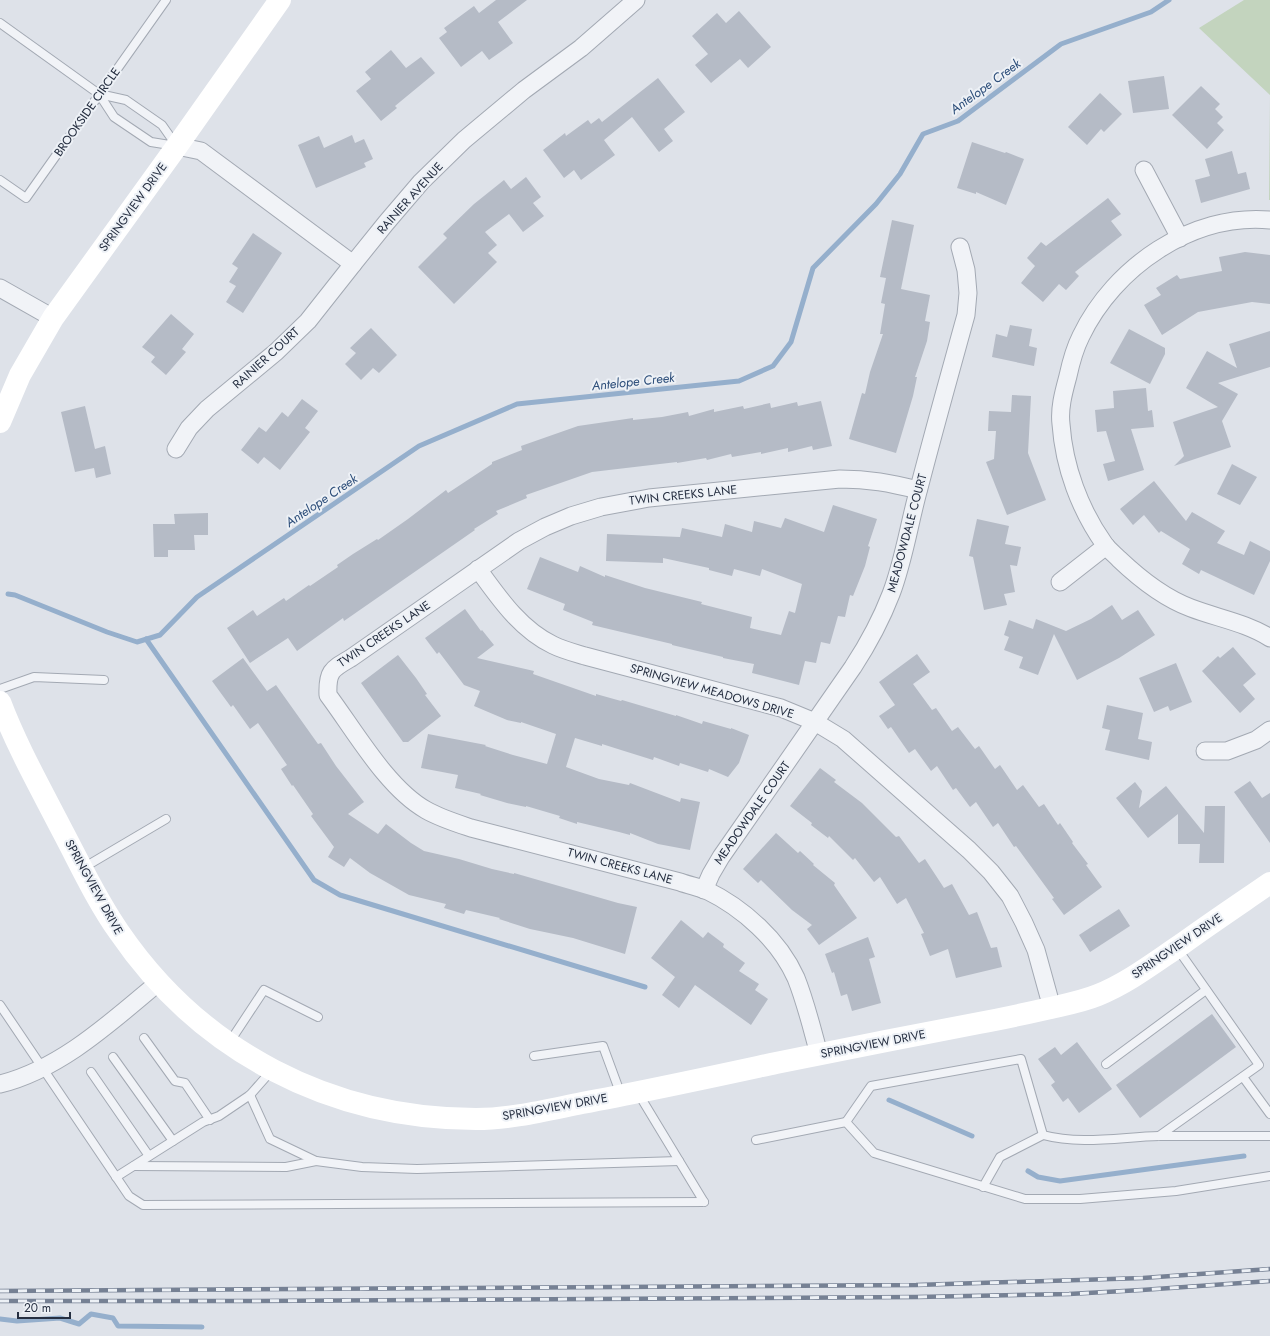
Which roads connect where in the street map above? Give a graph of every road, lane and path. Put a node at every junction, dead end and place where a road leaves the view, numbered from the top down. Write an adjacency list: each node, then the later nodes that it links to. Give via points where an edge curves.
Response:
1 (166, 0): 5 (lane, BROOKSIDE CIRCLE)
2 (280, 0): 6 (street, SPRINGVIEW DRIVE)
3 (636, 0): 12 (street, RAINIER AVENUE, via 464,140 421,182)
4 (0, 23): 5 (lane)
5 (99, 94): 6 (lane, via 126,100 162,125); 6 (lane, via 114,117 151,142); 8 (lane, BROOKSIDE CIRCLE, via 26,198)
6 (177, 146): 12 (street, via 201,151); 14 (street, SPRINGVIEW DRIVE)
7 (1144, 170): 10 (street)
8 (0, 180)
9 (1270, 220): 10 (street, via 1239,220 1209,226)
10 (1180, 238): 18 (street, via 1154,252 1131,269 1096,309 1080,336 1063,394 1060,423 1064,453 1074,487 1086,514)
11 (960, 247): 17 (street, MEADOWDALE COURT, via 966,270 966,315)
12 (353, 264): 16 (street, RAINIER COURT, via 308,321 276,352 207,409 189,428)
13 (0, 288): 14 (street)
14 (53, 318): 15 (street, SPRINGVIEW DRIVE, via 20,375)
15 (0, 422)
16 (176, 449)
17 (918, 490): 19 (street, TWIN CREEKS LANE, via 865,479 840,479 625,501 595,508 545,527); 25 (street, MEADOWDALE COURT, via 900,566 881,619 853,667)
18 (1106, 546): 20 (street); 21 (street, via 1134,573 1164,595 1190,608 1236,622)
19 (478, 569): 25 (street, SPRINGVIEW MEADOWS DRIVE, via 510,612 553,645 585,656 782,708); 31 (street, TWIN CREEKS LANE, via 334,668 327,680 328,695 401,792 425,810 471,828)
20 (1060, 582)
21 (1270, 638)
22 (104, 680): 23 (lane, via 34,677)
23 (0, 689)
24 (0, 702): 29 (street, SPRINGVIEW DRIVE, via 23,755)
25 (815, 722): 31 (street, MEADOWDALE COURT, via 720,856); 36 (street, SPRINGVIEW MEADOWS DRIVE, via 843,739 992,872 1010,896 1024,922 1036,950)
26 (1270, 730): 27 (street, via 1256,740 1227,751)
27 (1205, 752)
28 (166, 819): 29 (lane)
29 (83, 869): 33 (street, SPRINGVIEW DRIVE, via 117,930)
30 (1270, 882): 32 (street, SPRINGVIEW DRIVE)
31 (704, 890): 40 (street, TWIN CREEKS LANE, via 748,917 783,955 796,977)
32 (1176, 948): 34 (lane); 36 (street, SPRINGVIEW DRIVE, via 1147,968 1098,995)
33 (159, 982): 39 (street, SPRINGVIEW DRIVE, via 184,1009); 44 (street, via 107,1026)
34 (1206, 990): 43 (lane); 47 (lane, via 1259,1065)
35 (0, 1005): 44 (lane)
36 (1052, 1008): 40 (street, SPRINGVIEW DRIVE)
37 (318, 1017): 39 (lane, via 264,990)
38 (144, 1038): 52 (lane, via 175,1081 185,1083)
39 (228, 1044): 45 (street, SPRINGVIEW DRIVE)
40 (819, 1054): 49 (street, SPRINGVIEW DRIVE)
41 (534, 1056): 49 (lane, via 603,1046)
42 (113, 1057): 58 (lane)
43 (1106, 1064)
44 (42, 1068): 48 (street); 64 (lane)
45 (273, 1070): 49 (street, SPRINGVIEW DRIVE, via 346,1101 384,1110 448,1118 514,1116); 50 (lane)
46 (91, 1072): 59 (lane)
47 (1243, 1077): 51 (lane); 55 (lane)
48 (0, 1084)
49 (629, 1094): 61 (lane)
50 (250, 1095): 52 (lane); 60 (lane, via 270,1139)
51 (1270, 1114)
52 (210, 1120): 58 (lane)
53 (846, 1122): 54 (lane, via 871,1086 1021,1060); 57 (lane); 65 (lane, via 874,1153)
54 (1043, 1135): 55 (lane, via 1057,1139 1096,1140); 65 (lane, via 1000,1157)
55 (1159, 1136): 56 (lane)
56 (1270, 1136)
57 (756, 1140)
58 (173, 1141): 59 (lane)
59 (149, 1156): 62 (lane)
60 (316, 1161): 61 (lane, via 362,1167 417,1169); 62 (lane, via 286,1167)
61 (679, 1161): 64 (lane, via 704,1202 143,1205 129,1196)
62 (134, 1166): 64 (lane)
63 (1270, 1176): 65 (lane, via 1176,1191 1080,1199 1025,1199)
64 (116, 1177)
65 (983, 1187)

